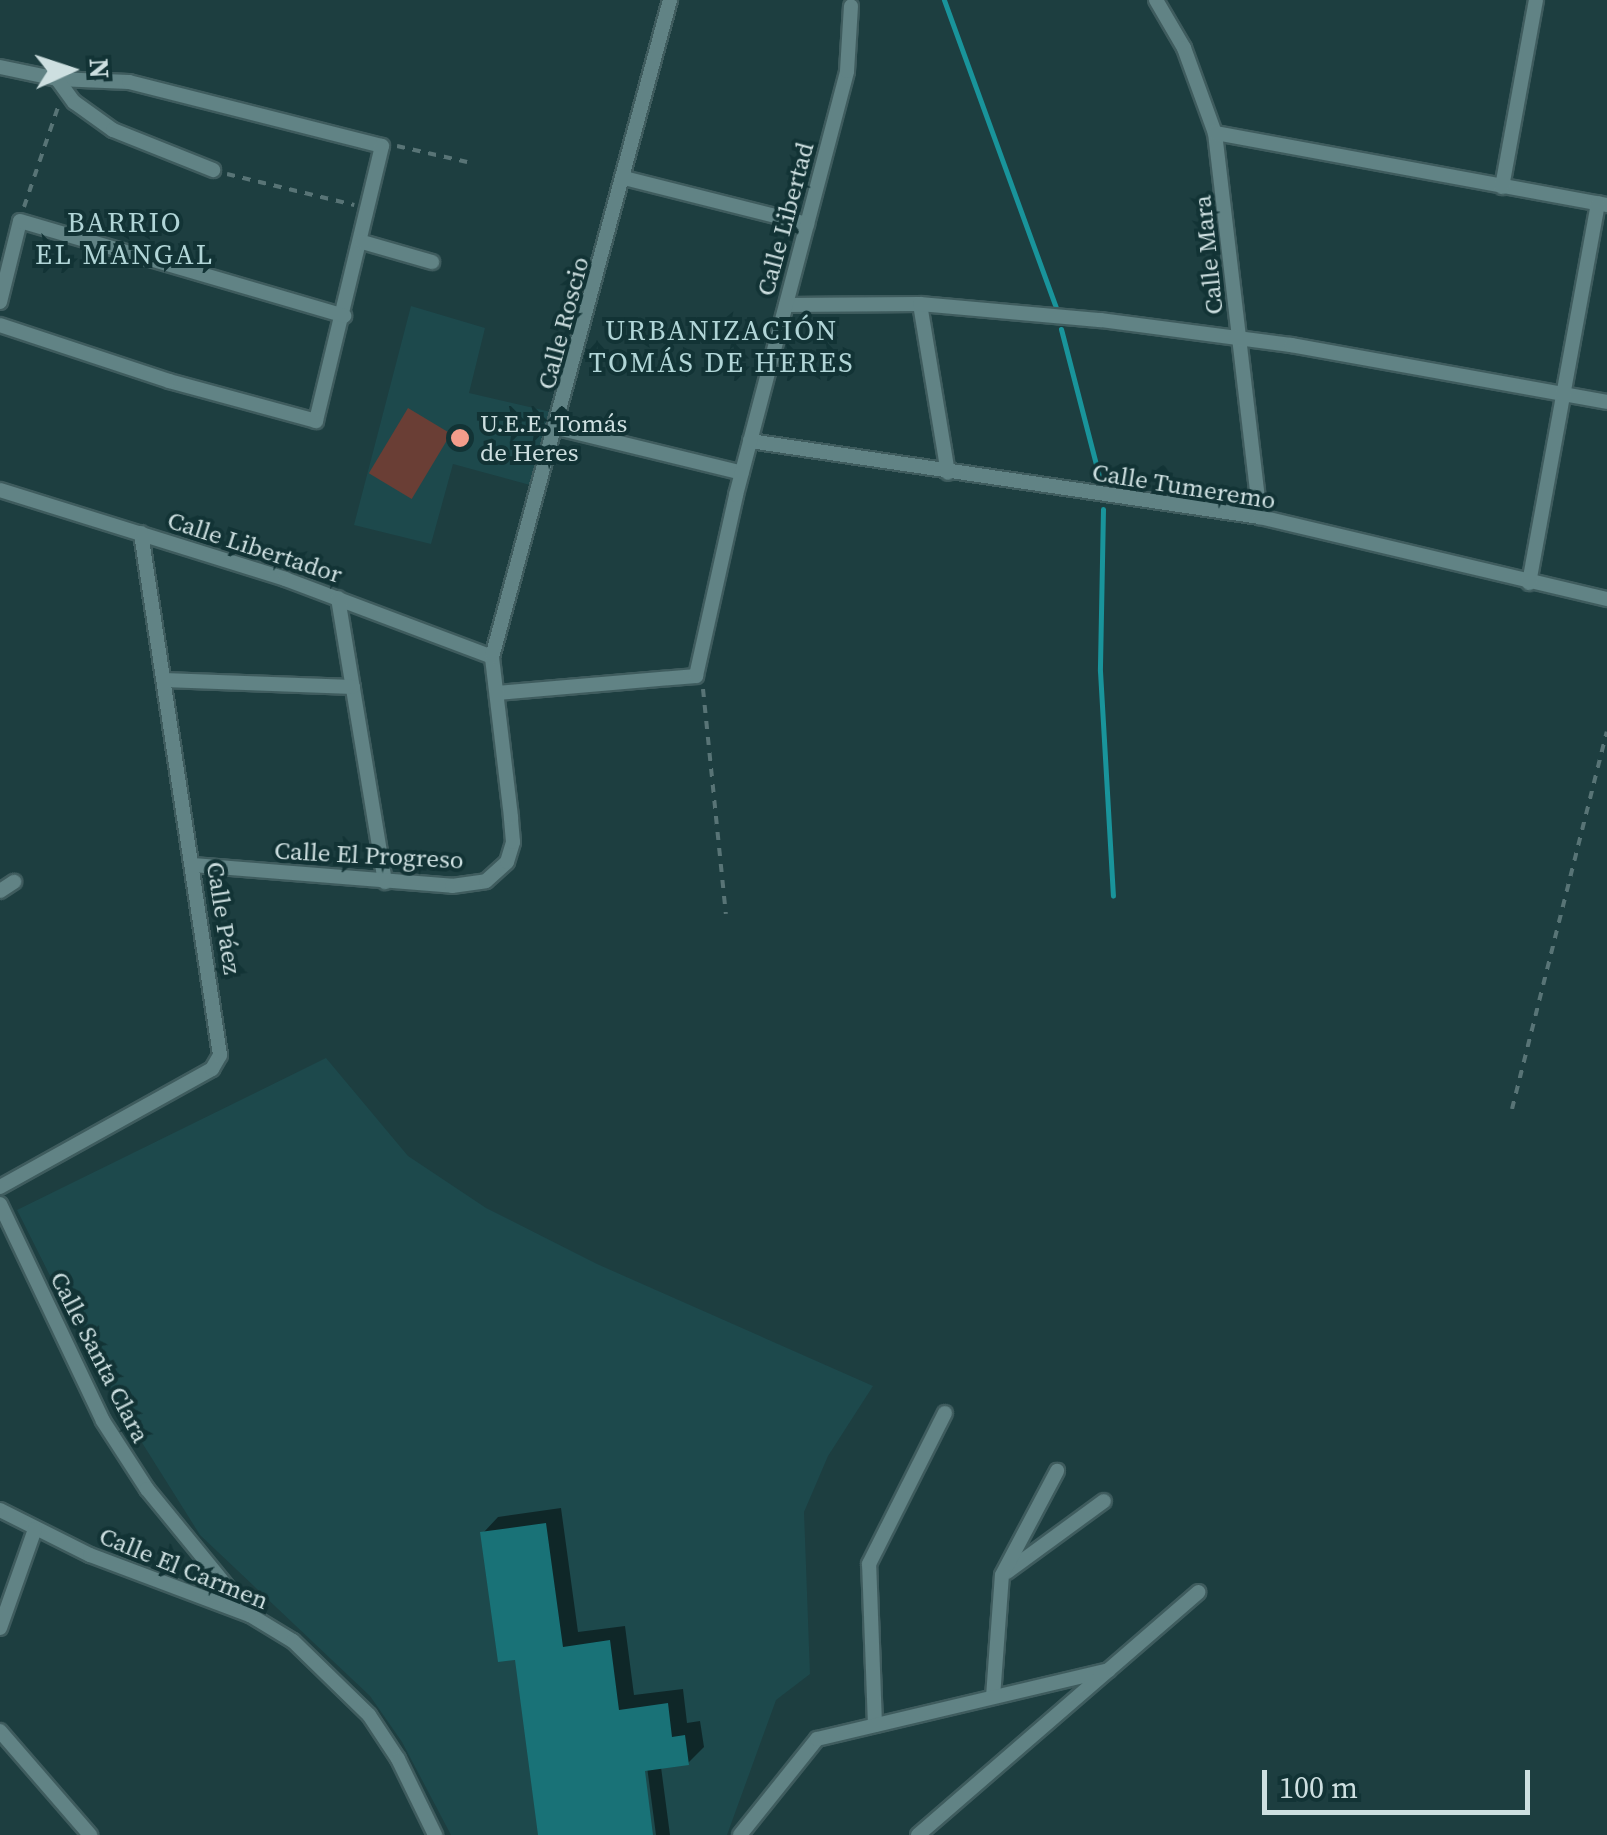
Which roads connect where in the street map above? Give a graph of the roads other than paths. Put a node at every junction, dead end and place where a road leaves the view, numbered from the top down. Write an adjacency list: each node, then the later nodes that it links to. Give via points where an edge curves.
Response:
1 (670, 0): 9 (street, Calle Roscio)
2 (1156, 0): 7 (street, Calle Mara, via 1184,48)
3 (1536, 0): 10 (street)
4 (851, 6): 12 (street, Calle Libertad, via 847,71)
5 (0, 66): 6 (street)
6 (60, 85): 8 (street, via 113,130); 13 (street, via 129,82 382,146)
7 (1216, 133): 10 (street); 20 (street, Calle Mara)
8 (213, 170)
9 (624, 178): 12 (street); 23 (street, Calle Roscio)
10 (1502, 187): 11 (street)
11 (1603, 204): 21 (street)
12 (807, 224): 17 (street, Calle Libertad)
13 (362, 242): 14 (street); 18 (street)
14 (432, 262)
15 (0, 302): 18 (street, via 20,221)
16 (920, 304): 17 (street); 20 (street); 26 (street)
17 (786, 306): 24 (street, Calle Libertad)
18 (344, 316): 19 (street, via 316,421)
19 (0, 325)
20 (1240, 338): 21 (street); 28 (street, Calle Mara)
21 (1564, 394): 22 (street); 30 (street)
22 (1607, 402)
23 (558, 428): 25 (street); 33 (street, Calle Roscio)
24 (750, 441): 25 (street, Calle Libertad); 26 (street, Calle Tumeremo)
25 (742, 472): 36 (street, Calle Libertad, via 696,676)
26 (948, 473): 28 (street, Calle Tumeremo)
27 (0, 490): 29 (street, Calle Libertador)
28 (1260, 517): 30 (street, Calle Tumeremo)
29 (140, 533): 31 (street, Calle Libertador); 34 (street, Calle Páez)
30 (1529, 583): 32 (street, Calle Tumeremo)
31 (338, 598): 33 (street, Calle Libertador); 35 (street)
32 (1607, 599)
33 (492, 657): 36 (street, Calle El Progreso)
34 (164, 680): 35 (street); 37 (street, Calle Páez)
35 (353, 687): 39 (street)
36 (497, 693): 39 (street, Calle El Progreso, via 511,817 507,862 495,876 464,886)
37 (192, 865): 39 (street, Calle El Progreso); 41 (street, Calle Páez, via 220,1045 217,1064)
38 (14, 882): 40 (street)
39 (386, 882)
40 (0, 891)
41 (0, 1186)
42 (0, 1204): 50 (street, Calle Santa Clara, via 125,1456)
43 (945, 1413): 54 (street, via 869,1564)
44 (1056, 1471): 48 (street)
45 (1104, 1501): 48 (street)
46 (0, 1510): 47 (street, Calle El Carmen)
47 (35, 1528): 50 (street, Calle El Carmen); 51 (street)
48 (1002, 1575): 53 (street)
49 (1199, 1592): 52 (street)
50 (250, 1615): 57 (street, Calle El Carmen, via 293,1642 369,1715)
51 (0, 1628)
52 (1109, 1670): 53 (street); 59 (street)
53 (994, 1697): 54 (street)
54 (875, 1725): 58 (street, via 814,1742)
55 (0, 1731): 56 (street)
56 (90, 1835)
57 (434, 1835)
58 (740, 1835)
59 (918, 1835)

